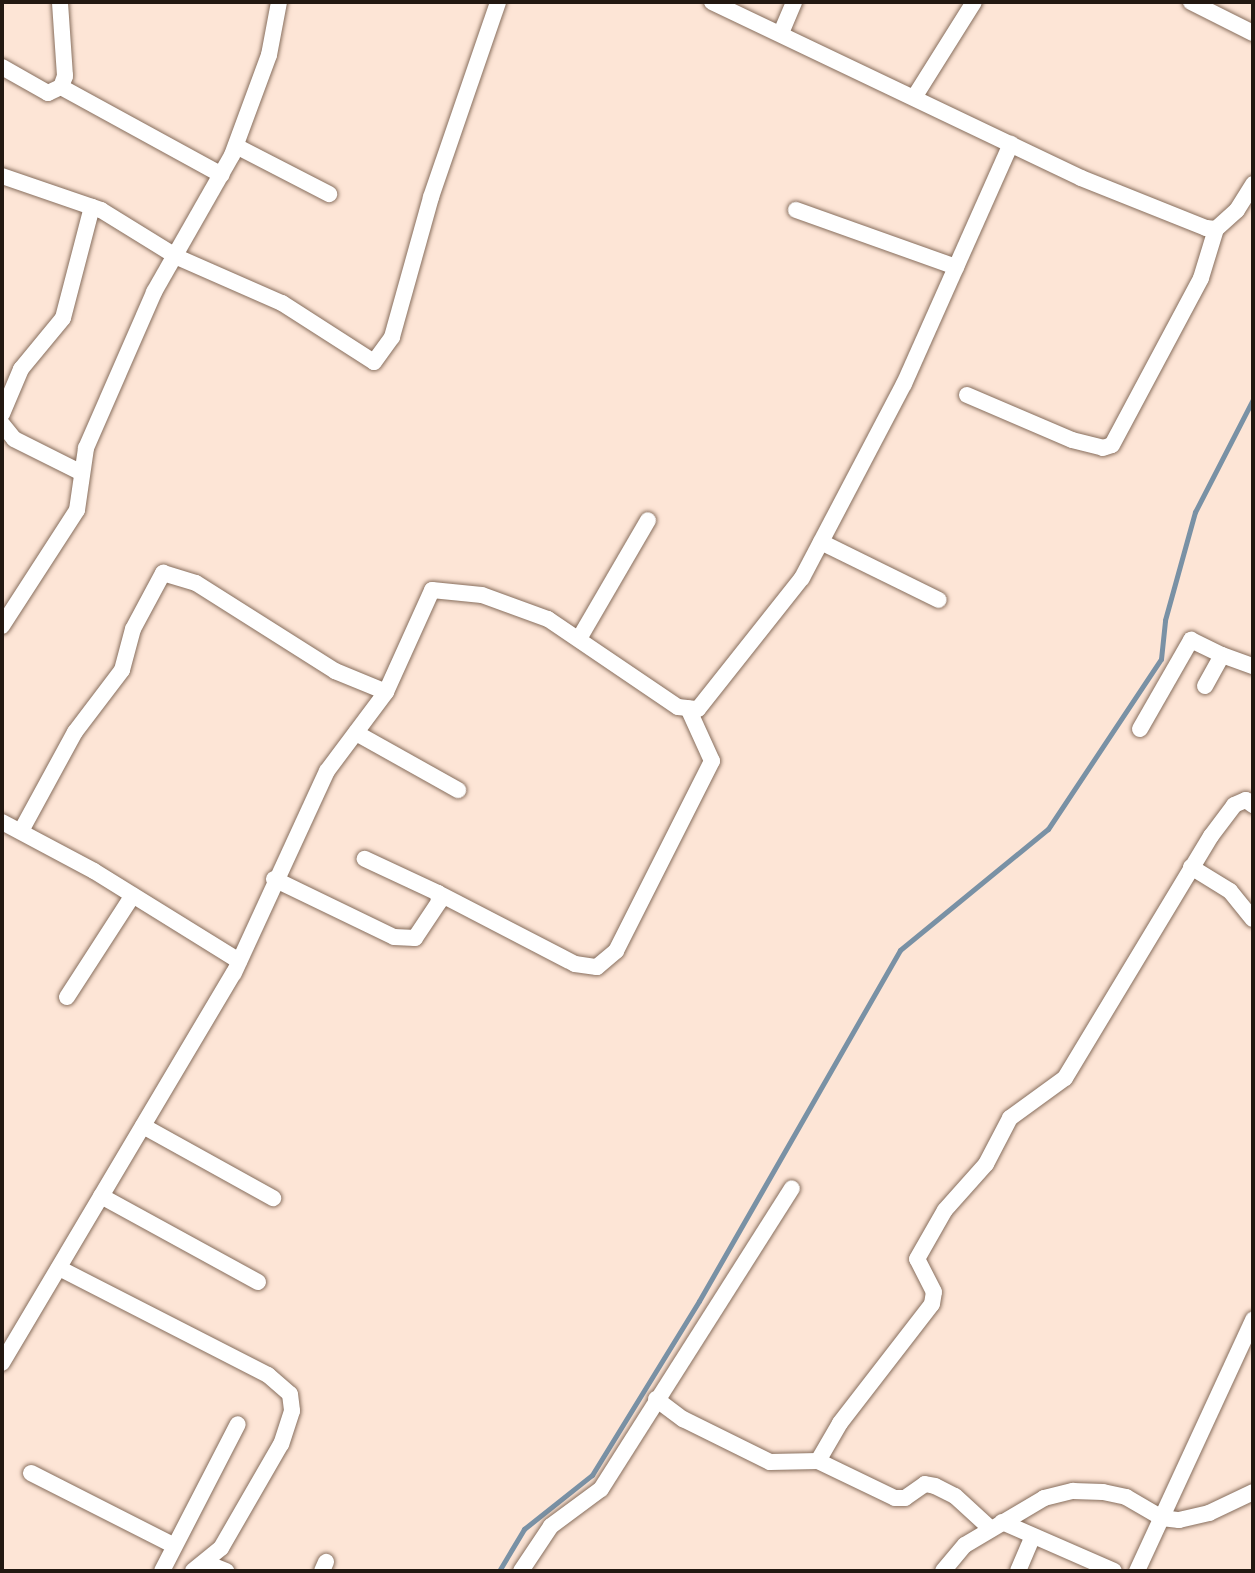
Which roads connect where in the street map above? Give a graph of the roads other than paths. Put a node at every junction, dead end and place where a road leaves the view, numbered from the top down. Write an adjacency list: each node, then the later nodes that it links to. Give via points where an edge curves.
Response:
1 (60, 2): 11 (street, via 65,76)
2 (279, 2): 14 (street, via 269,55)
3 (498, 2): 22 (street, via 383,356 365,360 282,303)
4 (712, 2): 8 (street)
5 (794, 2): 8 (street)
6 (974, 2): 12 (street)
7 (1191, 2): 9 (street)
8 (781, 33): 12 (street)
9 (1253, 33)
10 (2, 67): 11 (street, via 48,93)
11 (61, 87): 15 (street)
12 (915, 96): 13 (street)
13 (1011, 144): 21 (street, via 1081,178); 23 (street)
14 (236, 146): 15 (street); 18 (street)
15 (222, 175): 22 (street)
16 (2, 176): 19 (street)
17 (1253, 184): 21 (street, via 1237,210)
18 (329, 194)
19 (92, 207): 22 (street); 24 (street, via 63,318)
20 (796, 210): 23 (street)
21 (1216, 229): 25 (street, via 1201,278 1122,435 1112,445 1103,448 1072,440)
22 (177, 257): 28 (street, via 154,292)
23 (956, 267): 30 (street, via 904,384)
24 (7, 388): 26 (street)
25 (967, 395)
26 (2, 414)
27 (2, 424): 28 (street, via 14,439)
28 (80, 472): 32 (street, via 77,510)
29 (648, 520): 33 (street)
30 (821, 542): 31 (street); 38 (street, via 802,578 698,709)
31 (939, 600)
32 (2, 626)
33 (580, 637): 37 (street, via 482,595 432,590); 38 (street, via 678,707)
34 (1222, 655): 35 (street); 36 (street); 39 (street, via 1191,640)
35 (1253, 666)
36 (1205, 686)
37 (386, 692): 40 (street); 44 (street, via 335,671 196,583 163,573 133,629 122,670 75,732)
38 (688, 708): 48 (street, via 712,761 616,951 597,967 575,964)
39 (1140, 729)
40 (356, 733): 41 (street); 47 (street, via 327,771)
41 (458, 790)
42 (1253, 805): 46 (street, via 1246,800 1234,805)
43 (2, 822): 44 (street)
44 (21, 831): 49 (street)
45 (365, 859): 48 (street)
46 (1191, 867): 50 (street, via 1230,891); 63 (street, via 1065,1078 1010,1118 986,1164 937,1223 917,1259 934,1292 932,1304 840,1423)
47 (274, 879): 48 (street, via 406,940 423,929 439,902); 51 (street)
48 (438, 893)
49 (133, 895): 51 (street); 52 (street)
50 (1253, 919)
51 (239, 961): 53 (street)
52 (67, 997)
53 (143, 1126): 55 (street); 56 (street)
54 (792, 1188): 61 (street)
55 (101, 1196): 57 (street); 58 (street)
56 (273, 1198)
57 (59, 1268): 60 (street); 70 (street, via 268,1375 290,1394 292,1411 281,1444 221,1548)
58 (258, 1282)
59 (1253, 1320): 66 (street)
60 (2, 1363)
61 (656, 1399): 63 (street, via 683,1419 770,1462); 73 (street, via 601,1489 551,1526)
62 (238, 1424): 69 (street)
63 (818, 1461): 67 (street, via 895,1498 905,1498 925,1484 935,1486)
64 (31, 1473): 69 (street)
65 (1253, 1492): 66 (street, via 1209,1513)
66 (1162, 1518): 67 (street, via 1126,1497 1073,1491 1044,1498); 77 (street)
67 (997, 1526): 68 (street); 74 (street, via 965,1545)
68 (1033, 1536): 75 (street); 76 (street)
69 (175, 1546): 71 (street)
70 (199, 1567): 72 (street)
71 (162, 1571)
72 (226, 1571)
73 (521, 1571)
74 (943, 1571)
75 (1018, 1571)
76 (1114, 1571)
77 (1137, 1571)

